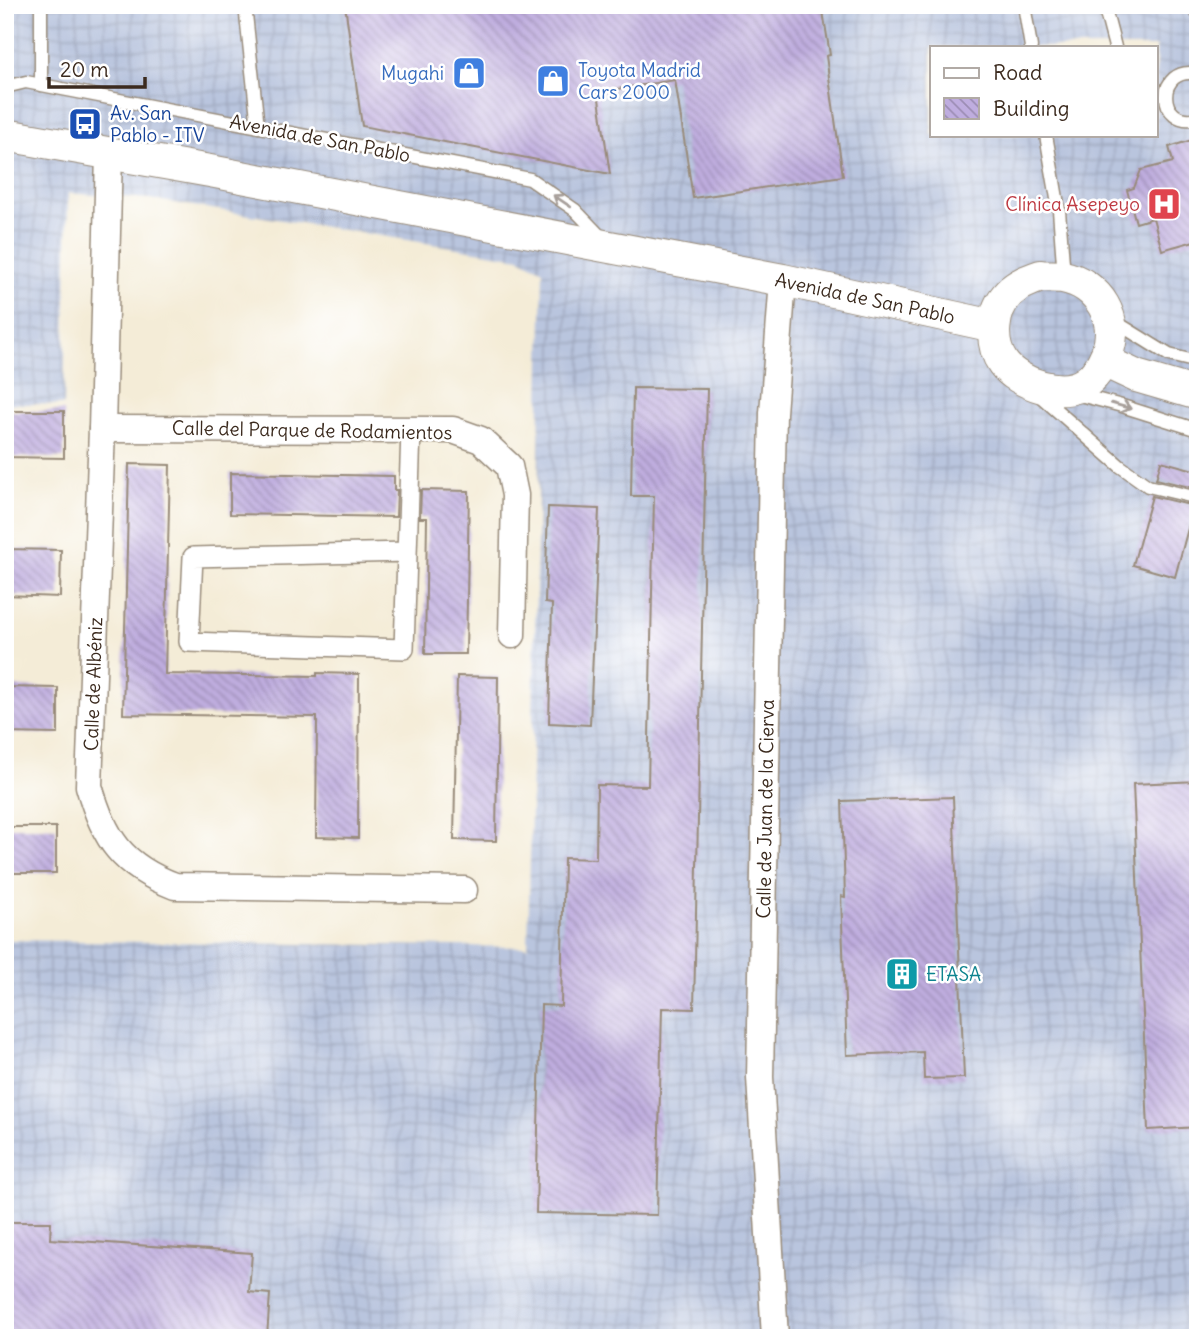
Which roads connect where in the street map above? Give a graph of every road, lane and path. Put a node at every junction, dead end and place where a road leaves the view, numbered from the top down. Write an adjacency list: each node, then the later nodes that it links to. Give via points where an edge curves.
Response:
1 (41, 5): 10 (lane)
2 (245, 5): 14 (lane)
3 (1024, 5): 7 (lane)
4 (1104, 5): 8 (lane)
5 (1188, 5): 6 (lane)
6 (1198, 13)
7 (1031, 46)
8 (1115, 46)
9 (1198, 74): 12 (lane, via 1178,75)
10 (41, 85): 11 (lane, Avenida de San Pablo, via 26,82); 14 (lane, Avenida de San Pablo)
11 (5, 87)
12 (1161, 95): 13 (lane, via 1175,115)
13 (1198, 118)
14 (258, 127): 18 (lane, Avenida de San Pablo, one-way to 14, via 575,210 530,179)
15 (5, 135): 17 (street, Avenida de San Pablo)
16 (1046, 136): 19 (lane)
17 (109, 153): 18 (street, Avenida de San Pablo); 28 (street, Calle de Albéniz)
18 (612, 248): 20 (street, Avenida de San Pablo)
19 (1064, 277): 21 (street, via 1100,300); 22 (street, via 1041,276 1023,282 1008,294)
20 (783, 280): 22 (street, Avenida de San Pablo); 35 (street, Calle de Juan de la Cierva, via 774,413 760,1077)
21 (1111, 319): 23 (street, via 1112,336); 24 (lane, via 1169,355)
22 (994, 327): 25 (street, via 1003,363)
23 (1104, 361): 26 (street, via 1084,384); 27 (street, via 1136,376)
24 (1198, 362)
25 (1016, 375): 26 (street); 31 (lane, via 1148,486)
26 (1055, 389): 30 (lane, one-way to 30)
27 (1198, 394)
28 (102, 429): 29 (street, Calle del Parque de Rodamientos); 34 (street, Calle de Albéniz, via 89,786 105,832 124,857 150,877 175,886)
29 (411, 430): 32 (street); 33 (street, Calle del Parque de Rodamientos, via 453,430 481,440 509,466 515,495)
30 (1198, 430)
31 (1198, 498)
32 (407, 552): 32 (street, via 404,649 189,642 193,557)
33 (512, 635)
34 (464, 890)
35 (775, 1338)

